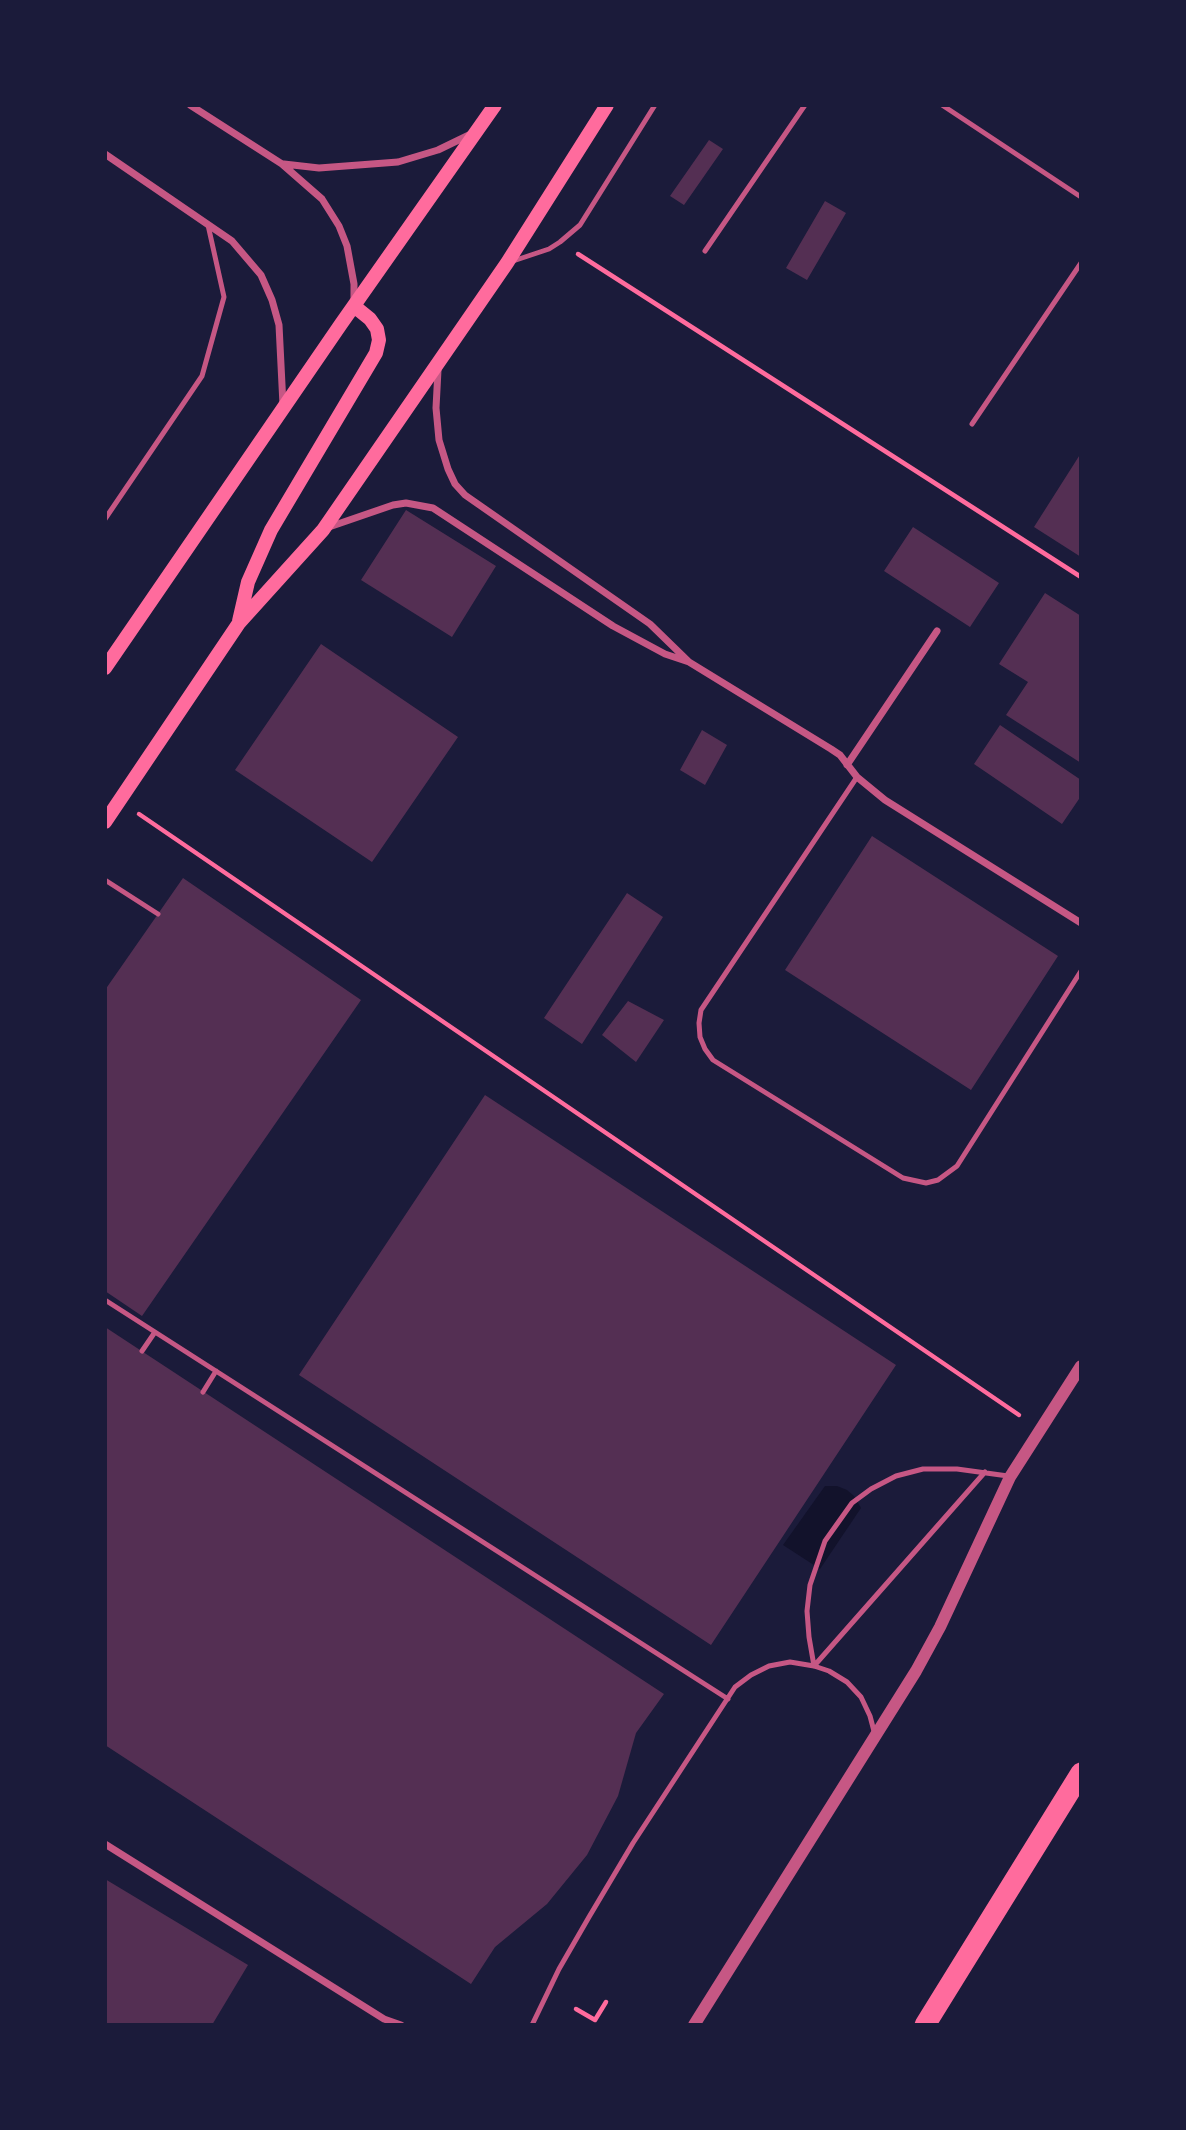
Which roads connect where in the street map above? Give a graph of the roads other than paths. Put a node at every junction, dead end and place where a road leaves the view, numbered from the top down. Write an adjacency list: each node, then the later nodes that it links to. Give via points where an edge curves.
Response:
1 (190, 105): 9 (street)
2 (495, 105): 7 (main road)
3 (607, 105): 13 (main road)
4 (655, 105): 13 (lane, via 580,225 560,243)
5 (804, 105): 12 (lane)
6 (942, 105): 10 (lane)
7 (476, 132): 9 (street, via 398,162 319,168); 15 (main road)
8 (105, 155): 11 (street)
9 (282, 164): 15 (street, via 322,199 340,226 352,270)
10 (1081, 197)
11 (207, 222): 17 (street, via 247,257 272,299 279,325); 19 (lane, via 224,297 202,376)
12 (705, 251)
13 (507, 263): 16 (main road)
14 (1081, 263): 18 (lane)
15 (355, 306): 17 (main road); 21 (main road, via 377,329 376,353 271,530 248,582)
16 (438, 363): 20 (main road); 23 (street, via 436,424 455,484 650,624)
17 (283, 410): 24 (main road)
18 (972, 424)
19 (105, 519)
20 (323, 530): 21 (main road); 23 (street, via 393,505 433,508 613,626)
21 (239, 623): 27 (main road)
22 (937, 631): 25 (street)
23 (689, 662): 25 (street, via 831,749)
24 (105, 668)
25 (847, 765): 26 (street)
26 (856, 777): 30 (street, via 885,800); 31 (lane, via 701,1010 700,1037 713,1060 903,1178 926,1183 957,1166)
27 (105, 822)
28 (105, 880): 29 (lane)
29 (158, 914)
30 (1081, 923)
31 (1081, 971)
32 (105, 1300): 33 (lane)
33 (155, 1332): 34 (lane); 36 (lane)
34 (142, 1351)
35 (1081, 1366): 39 (street)
36 (216, 1371): 37 (lane); 41 (lane)
37 (204, 1392)
38 (985, 1472): 39 (lane); 40 (lane); 40 (lane, via 923,1469 896,1476 852,1503 825,1541 810,1585 807,1611)
39 (1010, 1477): 42 (street, via 940,1627)
40 (814, 1666): 41 (lane, via 790,1662 769,1666 736,1687); 42 (lane, via 847,1682 860,1697)
41 (728, 1699): 47 (lane, via 589,1917)
42 (876, 1737): 48 (street)
43 (1081, 1773): 49 (highway)
44 (105, 1844): 45 (street)
45 (387, 2022): 46 (street)
46 (401, 2025)
47 (532, 2025)
48 (694, 2025)
49 (925, 2025)

